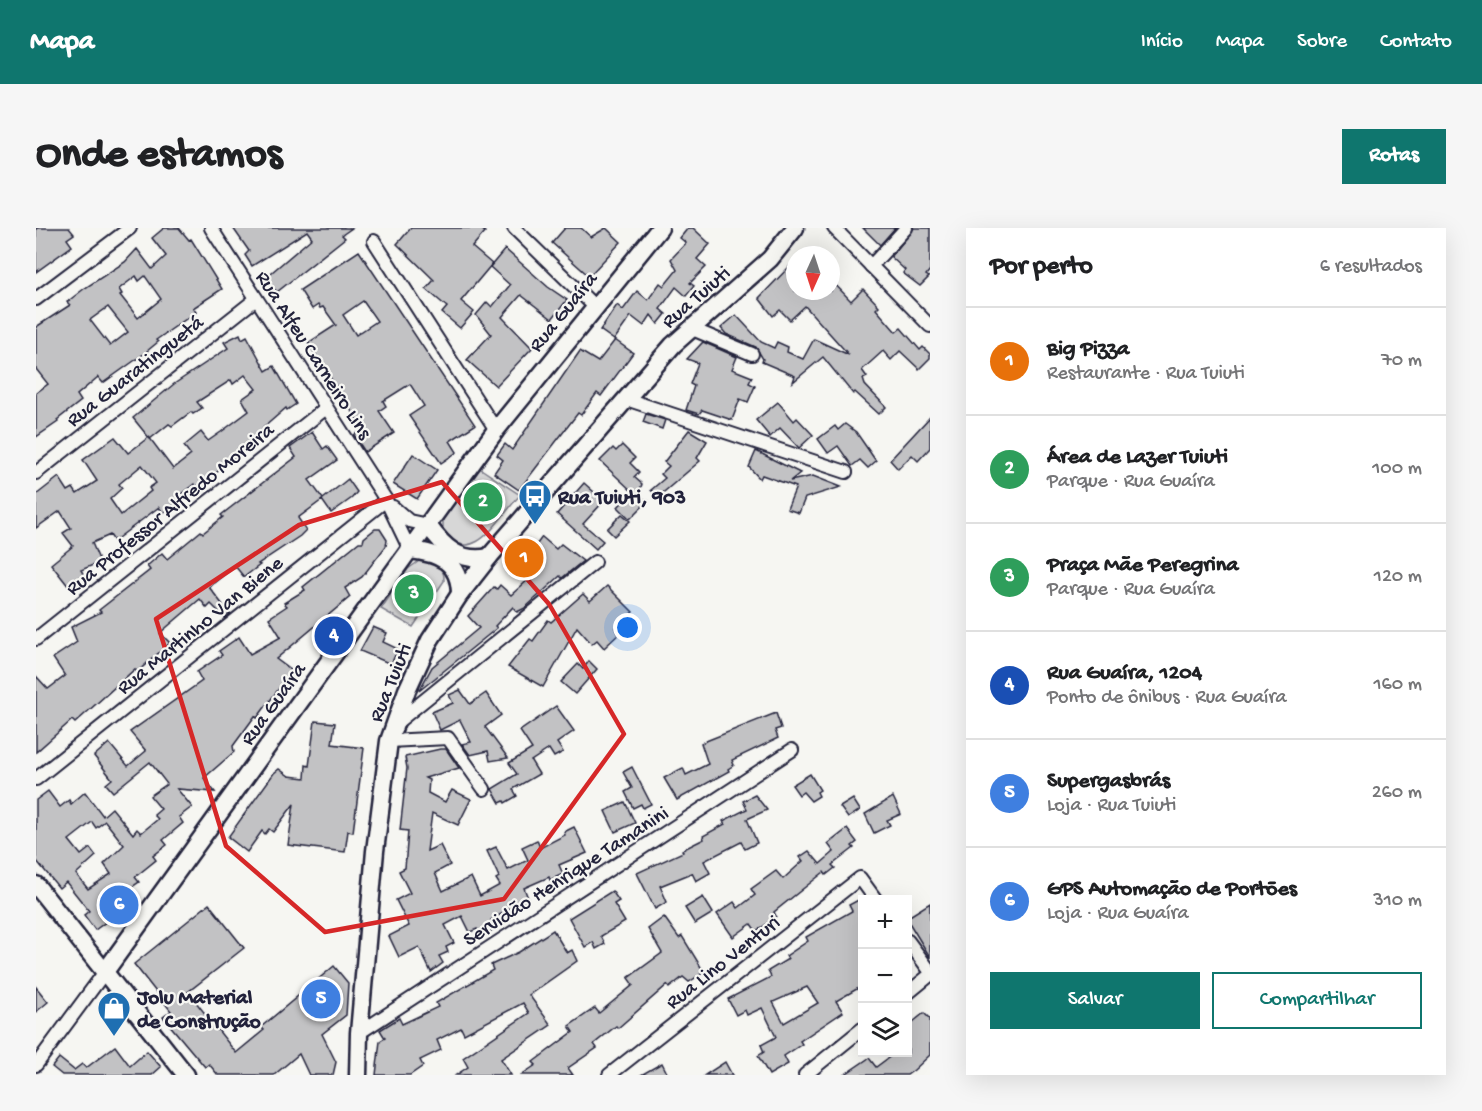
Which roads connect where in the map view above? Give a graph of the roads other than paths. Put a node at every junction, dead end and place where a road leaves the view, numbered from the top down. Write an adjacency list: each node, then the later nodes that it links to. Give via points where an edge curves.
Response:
1 (130, 228): 10 (street)
2 (211, 228): 11 (street, Rua Alfeu Carneiro Lins)
3 (514, 228): 12 (street)
4 (660, 228): 12 (main road, Rua Guaíra)
5 (795, 228): 14 (main road, Rua Tuiuti, via 758,271)
6 (834, 228): 9 (street)
7 (906, 228): 9 (street)
8 (374, 241): 18 (street)
9 (871, 266): 13 (street)
10 (36, 299)
11 (256, 299): 17 (street, Rua Alfeu Carneiro Lins); 20 (street, Rua Guaratinguetá)
12 (594, 306): 18 (main road, Rua Guaíra)
13 (930, 326)
14 (690, 328): 15 (street); 16 (main road, Rua Tuiuti)
15 (752, 354)
16 (626, 399): 19 (street); 24 (main road, Rua Tuiuti)
17 (326, 408): 21 (street, Rua Alfeu Carneiro Lins); 27 (street, Rua Professor Alfredo Moreira)
18 (496, 430): 22 (main road, Rua Guaíra)
19 (846, 472)
20 (36, 473)
21 (386, 500): 22 (street, Rua Alfeu Carneiro Lins, via 402,517); 23 (street, Rua Alfeu Carneiro Lins); 31 (street, Rua Martinho Van Biene)
22 (428, 525): 23 (main road, Rua Guaíra); 24 (main road, via 447,549 457,555)
23 (410, 550): 26 (main road, via 447,560 458,575); 37 (main road, Rua Guaíra)
24 (489, 557): 26 (main road, Rua Tuiuti)
25 (595, 562): 28 (street)
26 (460, 594): 28 (main road, Rua Tuiuti, via 422,657)
27 (36, 639)
28 (394, 725): 29 (main road, Rua Tuiuti)
29 (389, 741): 32 (street, via 448,738); 41 (main road, Rua Tuiuti)
30 (792, 750): 41 (street, Servidão Henrique Tamanini)
31 (36, 779)
32 (484, 789)
33 (36, 885): 37 (main road)
34 (872, 895): 45 (street, Rua Lino Venturi, via 860,878)
35 (912, 946): 36 (street)
36 (930, 971)
37 (104, 973): 42 (street, Rua Guaíra); 43 (main road)
38 (930, 975): 39 (street)
39 (912, 990)
40 (858, 1032): 46 (street)
41 (359, 1033): 44 (main road, Rua Tuiuti)
42 (36, 1065)
43 (186, 1075)
44 (358, 1075)
45 (609, 1075)
46 (805, 1075)

